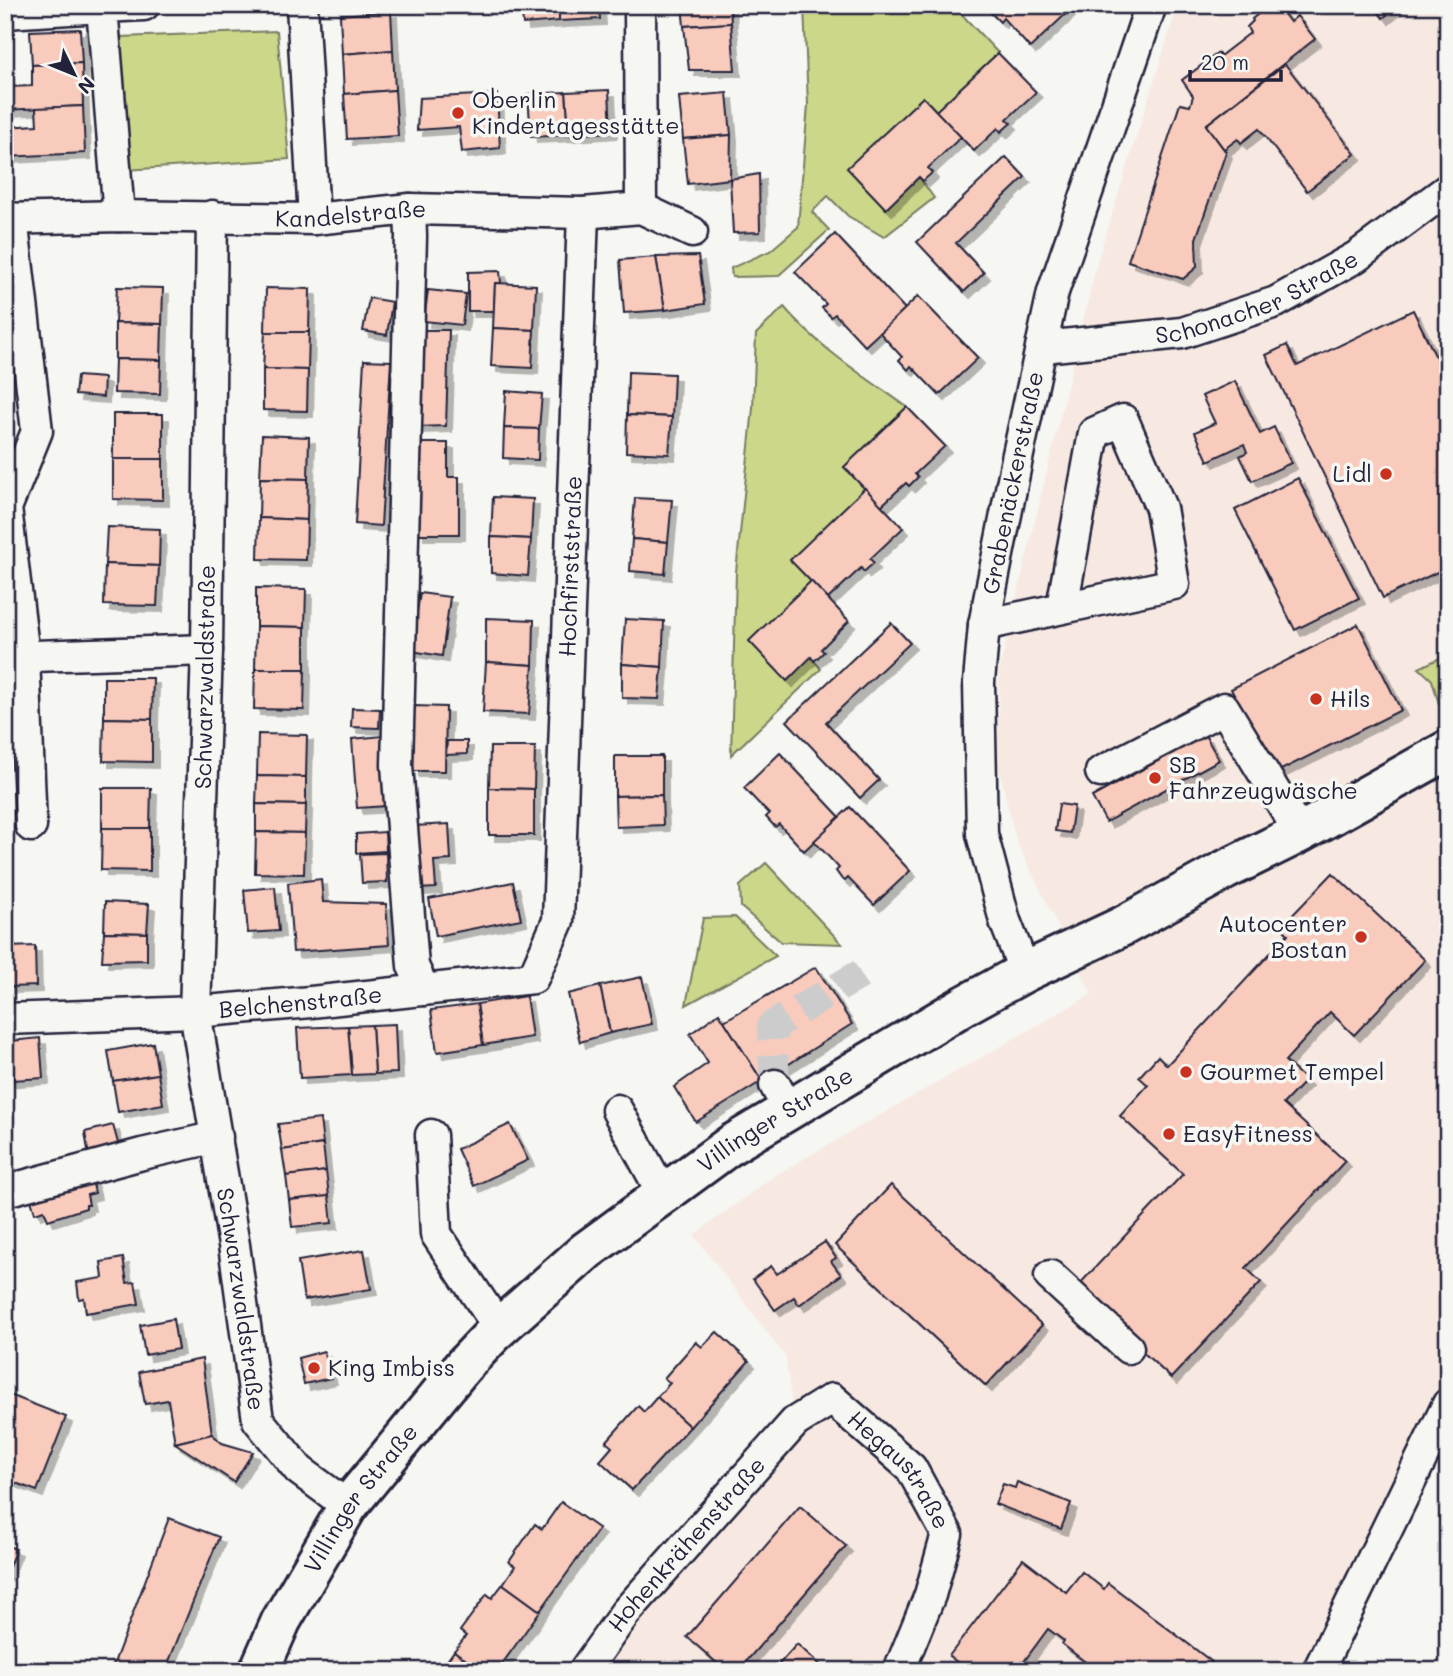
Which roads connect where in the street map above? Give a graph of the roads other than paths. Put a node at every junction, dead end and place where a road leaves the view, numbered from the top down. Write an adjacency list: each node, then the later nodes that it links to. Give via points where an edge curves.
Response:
1 (144, 5): 5 (street)
2 (302, 5): 14 (street)
3 (640, 5): 8 (street)
4 (1151, 5): 16 (street, Grabenäckerstraße, via 1053,292)
5 (102, 7): 6 (street); 11 (street)
6 (5, 13)
7 (1448, 189): 16 (street, Schonacher Straße, via 1356,257 1276,302 1182,332)
8 (641, 208): 10 (street, Kandelstraße); 15 (street)
9 (410, 209): 10 (street, Kandelstraße); 14 (street, Kandelstraße); 27 (street, via 397,765 413,967)
10 (583, 213): 25 (street, Hochfirststraße)
11 (119, 216): 12 (street, Kandelstraße); 13 (street, Kandelstraße)
12 (212, 216): 14 (street, Kandelstraße); 19 (street, Schwarzwaldstraße)
13 (8, 218): 20 (street, via 37,431 6,509)
14 (314, 219)
15 (692, 232)
16 (1043, 347): 18 (street, Grabenäckerstraße)
17 (1062, 607): 17 (street, via 1174,584 1161,508 1123,420 1094,433); 18 (street)
18 (984, 625): 26 (street, Grabenäckerstraße, via 979,682 982,834 1005,922)
19 (207, 650): 20 (street); 28 (street, Schwarzwaldstraße)
20 (15, 656): 23 (street)
21 (1448, 750): 24 (main road, Villinger Straße)
22 (1101, 772): 24 (street, via 1224,708)
23 (31, 826)
24 (1300, 833): 26 (main road, Villinger Straße)
25 (558, 921): 27 (street, Belchenstraße, via 533,978)
26 (1025, 972): 34 (main road, Villinger Straße, via 782,1098 732,1144)
27 (424, 990): 28 (street, Belchenstraße)
28 (195, 1012): 29 (street, Belchenstraße); 32 (street, Schwarzwaldstraße)
29 (5, 1019)
30 (617, 1110): 34 (street)
31 (431, 1135): 36 (street, via 436,1234)
32 (217, 1137): 33 (street); 40 (street, Schwarzwaldstraße, via 258,1420 299,1470)
33 (5, 1191)
34 (663, 1194): 36 (main road, Villinger Straße, via 586,1251)
35 (1050, 1276): 37 (street)
36 (499, 1328): 40 (main road, Villinger Straße)
37 (1128, 1348)
38 (1448, 1404): 44 (street)
39 (795, 1422): 42 (street, Hohenkrähenstraße, via 625,1613); 43 (street, Hegaustraße, via 832,1399 911,1468 947,1534 930,1595)
40 (348, 1506): 41 (main road, Villinger Straße, via 281,1621)
41 (259, 1671)
42 (584, 1671)
43 (899, 1671)
44 (1318, 1671)

